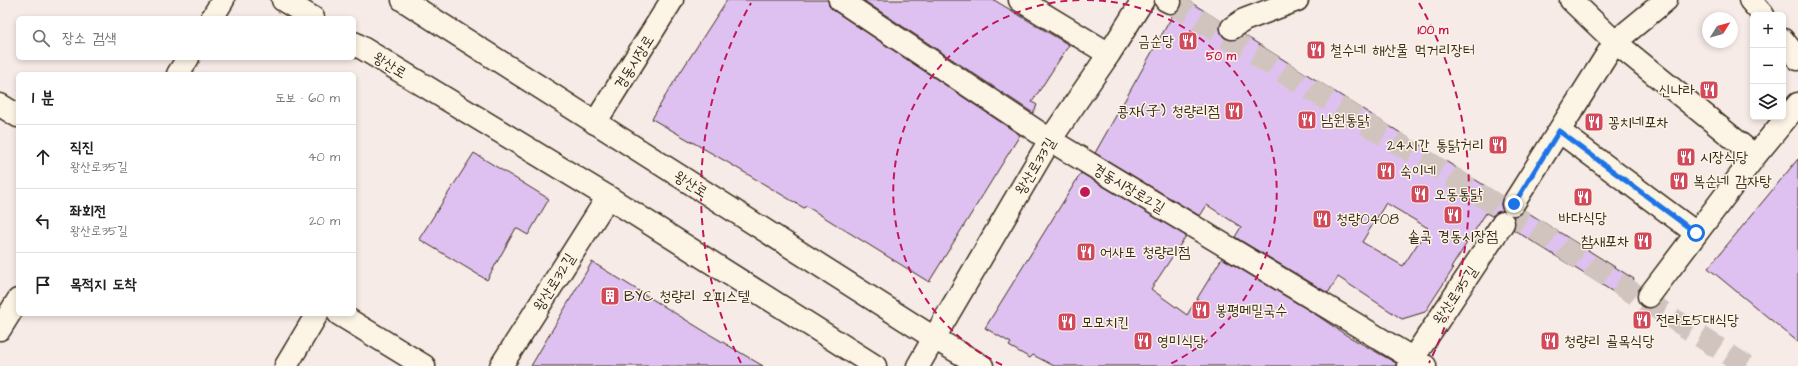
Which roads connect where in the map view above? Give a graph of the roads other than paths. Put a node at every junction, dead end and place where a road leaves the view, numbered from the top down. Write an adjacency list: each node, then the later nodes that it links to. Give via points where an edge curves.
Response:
1 (223, 0): 13 (street)
2 (283, 0): 14 (street)
3 (403, 0): 26 (street, 왕산로)
4 (672, 0): 26 (street, 경동시장로)
5 (840, 0): 28 (street, 경동시장로2길)
6 (1020, 0): 19 (street)
7 (1143, 0): 19 (street, 왕산로33길)
8 (1297, 0): 15 (street, via 1244,20)
9 (1571, 0): 16 (street)
10 (1666, 0): 16 (street)
11 (1750, 0): 12 (street)
12 (1760, 12)
13 (213, 16)
14 (310, 16)
15 (1232, 28)
16 (1615, 42): 27 (street); 29 (street)
17 (356, 44): 30 (street, 왕산로)
18 (1786, 44): 20 (street)
19 (1109, 54): 28 (street, 왕산로33길)
20 (1798, 59)
21 (187, 60): 22 (street)
22 (179, 72)
23 (1798, 104): 29 (street)
24 (0, 105): 25 (street)
25 (16, 115)
26 (595, 123): 39 (street, 왕산로)
27 (1559, 131): 31 (street); 33 (street)
28 (1050, 140): 39 (street, 왕산로33길); 40 (street, 경동시장로2길)
29 (1755, 156): 33 (street)
30 (608, 197): 43 (street, 왕산로32길); 44 (street, 왕산로)
31 (1514, 204)
32 (1503, 223): 40 (street, 왕산로35길)
33 (1696, 233): 34 (street)
34 (1649, 296)
35 (16, 303): 38 (street)
36 (316, 316): 41 (street)
37 (342, 316): 42 (street)
38 (0, 329)
39 (934, 338): 45 (street, 왕산로33길); 46 (street, 왕산로)
40 (1415, 363)
41 (286, 366)
42 (424, 366)
43 (501, 366)
44 (875, 366)
45 (918, 366)
46 (982, 366)

